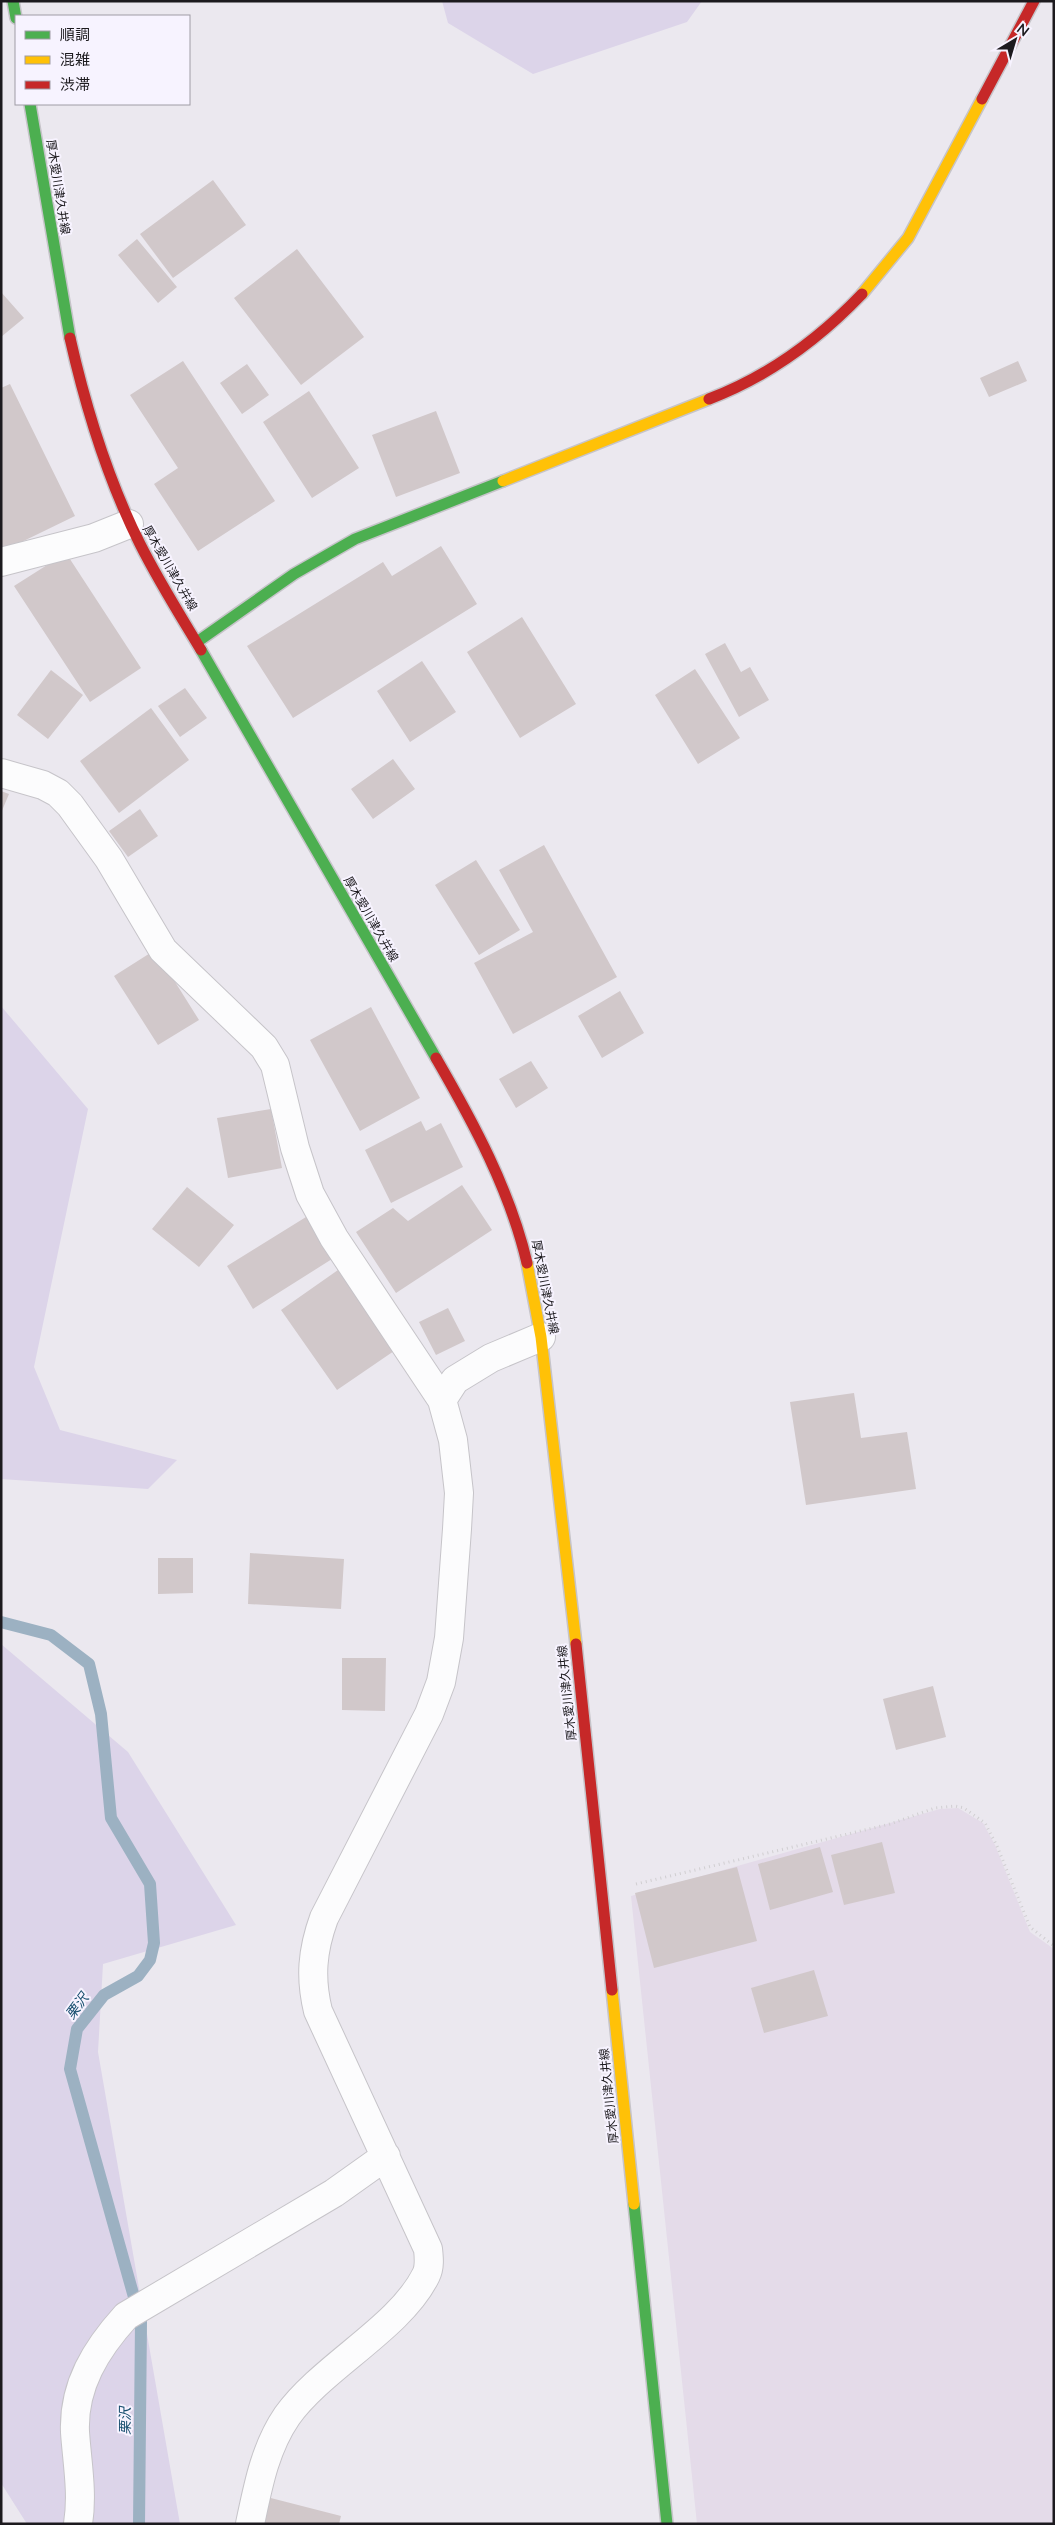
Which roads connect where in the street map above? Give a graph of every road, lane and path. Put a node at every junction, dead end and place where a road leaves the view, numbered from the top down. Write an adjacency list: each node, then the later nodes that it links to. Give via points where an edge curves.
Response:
1 (14, 1): 3 (main road)
2 (1034, 1): 7 (main road, via 908,238 856,302 807,346 754,379 722,394 355,539 294,574)
3 (16, 15)
4 (30, 105): 5 (main road, 厚木愛川津久井線, via 74,364 96,444)
5 (129, 524): 6 (street, via 94,538); 7 (main road, 厚木愛川津久井線)
6 (1, 562)
7 (197, 642): 9 (main road, 厚木愛川津久井線, via 482,1143 519,1229)
8 (1, 773): 10 (street, via 44,785 70,805 109,859 163,950 264,1047 275,1065 310,1194 334,1238)
9 (541, 1337): 10 (street, via 491,1358 455,1380); 11 (main road, 厚木愛川津久井線)
10 (442, 1400): 13 (street, via 452,1440 459,1492 449,1638 441,1682 429,1714 324,1918 315,1942 312,1968 318,2012)
11 (602, 1893): 12 (path, via 890,1824 934,1808 955,1806 964,1808 985,1823 1030,1927); 16 (main road, 厚木愛川津久井線)
12 (1054, 1946)
13 (386, 2156): 14 (street, via 334,2193 126,2316 97,2351 81,2386 75,2431 80,2496); 15 (street, via 428,2249 427,2273 416,2292 400,2309 323,2379 288,2416 268,2452)
14 (78, 2524)
15 (250, 2524)
16 (667, 2524)

